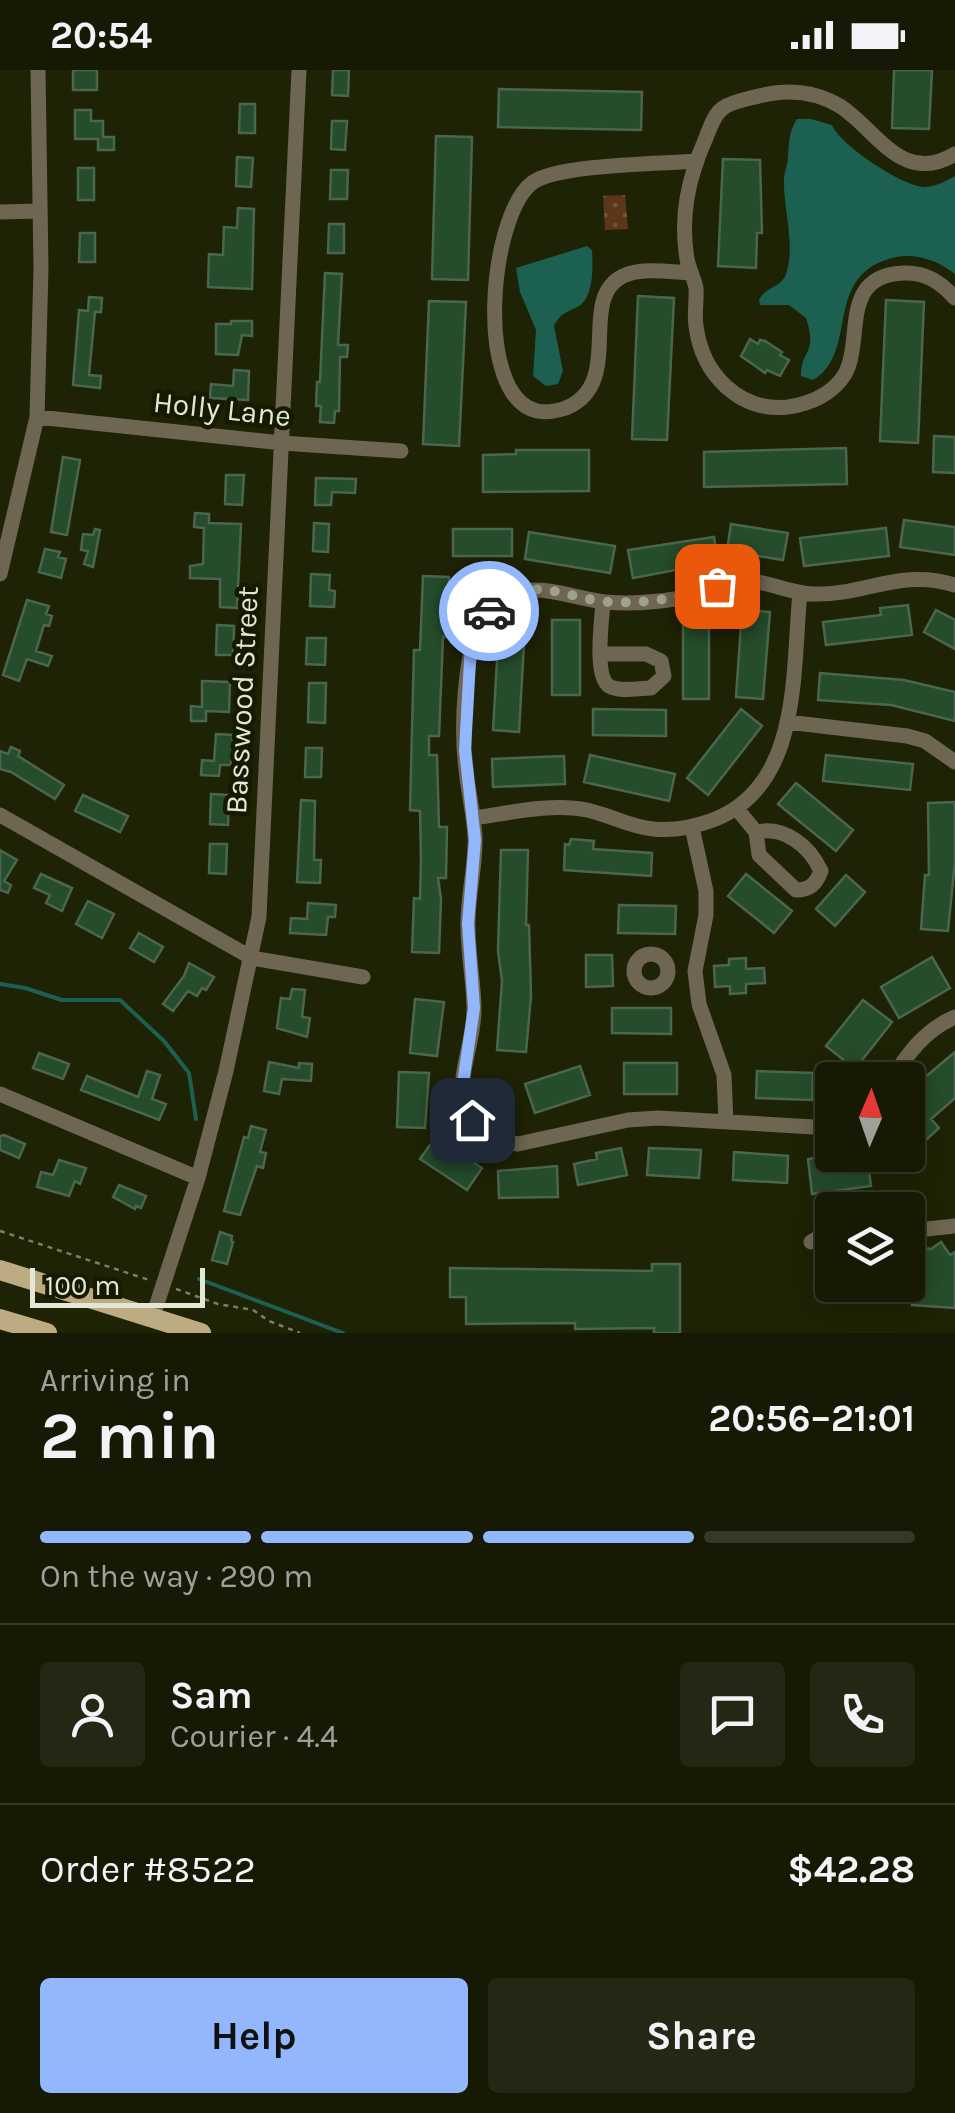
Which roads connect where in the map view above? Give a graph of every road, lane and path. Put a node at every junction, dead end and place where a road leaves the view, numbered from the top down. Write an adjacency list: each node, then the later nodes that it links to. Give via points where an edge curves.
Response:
1 (38, 70): 5 (street)
2 (299, 70): 10 (street, Basswood Street)
3 (955, 154): 4 (street, via 932,163 908,160 824,98 777,92 721,110)
4 (697, 160): 7 (street, via 684,217); 7 (street, via 566,171 524,190 497,275 495,334 506,386 536,411 576,403 596,376 604,296 612,285 638,272)
5 (39, 211): 6 (street); 9 (street)
6 (0, 212)
7 (691, 273): 8 (street, via 704,350 732,394 757,406 793,406 832,389 846,372 860,300 878,279 923,274)
8 (955, 298)
9 (37, 417): 10 (street, Holly Lane); 12 (street)
10 (282, 444): 11 (street, Holly Lane); 24 (street, Basswood Street)
11 (401, 451)
12 (0, 574)
13 (955, 585): 14 (street, via 902,580)
14 (800, 594): 15 (street, via 740,581 681,598); 17 (street)
15 (603, 602): 16 (street); 21 (street, via 528,590 486,614 468,660 465,750)
16 (600, 654)
17 (787, 722): 18 (street, via 907,736); 19 (street, via 770,772)
18 (955, 762)
19 (737, 809): 22 (street); 23 (street)
20 (0, 814): 24 (street)
21 (474, 818): 22 (street, via 563,807 646,828); 31 (street, via 468,924 474,1008 463,1083 472,1120 502,1142 518,1144 628,1120)
22 (692, 827): 26 (street, via 706,891)
23 (756, 832): 23 (street, via 759,856 796,890 817,882 815,858 794,840 774,829)
24 (252, 958): 27 (street); 33 (street, Basswood Street)
25 (668, 971): 26 (street)
26 (695, 971): 31 (street, via 699,1004 724,1075)
27 (363, 977)
28 (955, 1017): 29 (street, via 926,1034)
29 (902, 1062)
30 (0, 1094): 33 (street)
31 (726, 1122): 32 (street)
32 (815, 1127)
33 (198, 1178): 39 (street, Basswood Street)
34 (955, 1226): 35 (street)
35 (925, 1229)
36 (815, 1240): 37 (street)
37 (811, 1242)
38 (0, 1270): 39 (main road)
39 (152, 1318): 42 (main road)
40 (0, 1319): 41 (main road)
41 (47, 1333)
42 (201, 1333)

